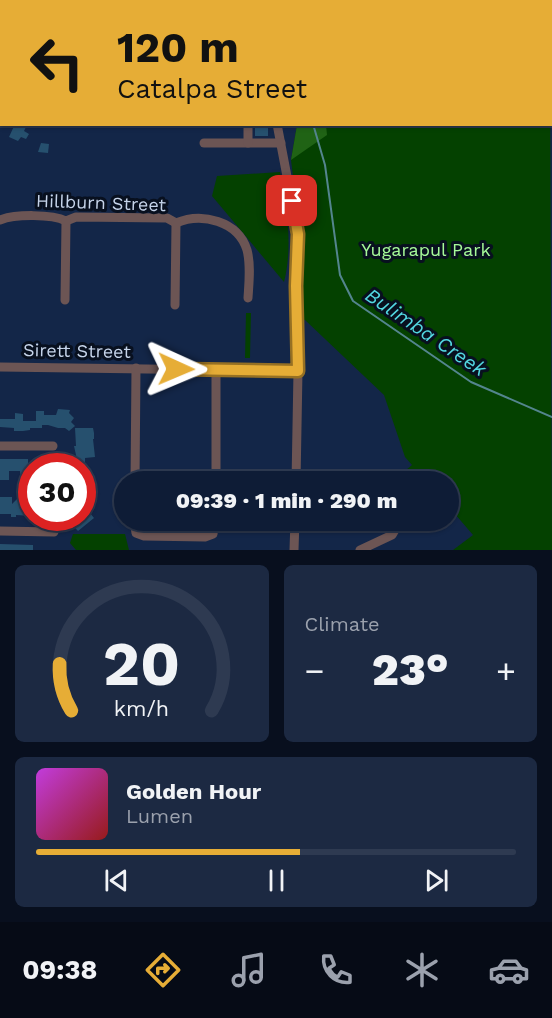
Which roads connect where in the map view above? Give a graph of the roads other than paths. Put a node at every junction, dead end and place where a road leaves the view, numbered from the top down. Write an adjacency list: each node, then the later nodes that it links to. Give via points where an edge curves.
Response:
1 (248, 126): 4 (street)
2 (277, 126): 5 (street)
3 (204, 143): 4 (street)
4 (248, 143): 5 (street)
5 (281, 143): 15 (street, via 298,234)
6 (0, 220): 7 (street, Hillburn Street, via 58,217)
7 (66, 221): 8 (street, Hillburn Street, via 76,217 167,218); 10 (street)
8 (176, 223): 9 (street, Hillburn Street, via 187,218 208,219 222,222 235,232 246,247 249,261); 11 (street)
9 (248, 298)
10 (65, 300)
11 (175, 305)
12 (0, 367): 13 (street, Sirett Street)
13 (136, 368): 14 (street, Sirett Street); 18 (street)
14 (216, 369): 15 (street, Sirett Street); 19 (street)
15 (298, 371): 20 (street)
16 (0, 446): 17 (street)
17 (52, 446)
18 (135, 471)
19 (216, 471)
20 (296, 471)
21 (0, 531): 26 (street)
22 (136, 531): 23 (street, via 144,536 205,537)
23 (213, 531)
24 (295, 531): 27 (street)
25 (394, 531): 28 (street)
26 (54, 532)
27 (294, 550)
28 (360, 550)

